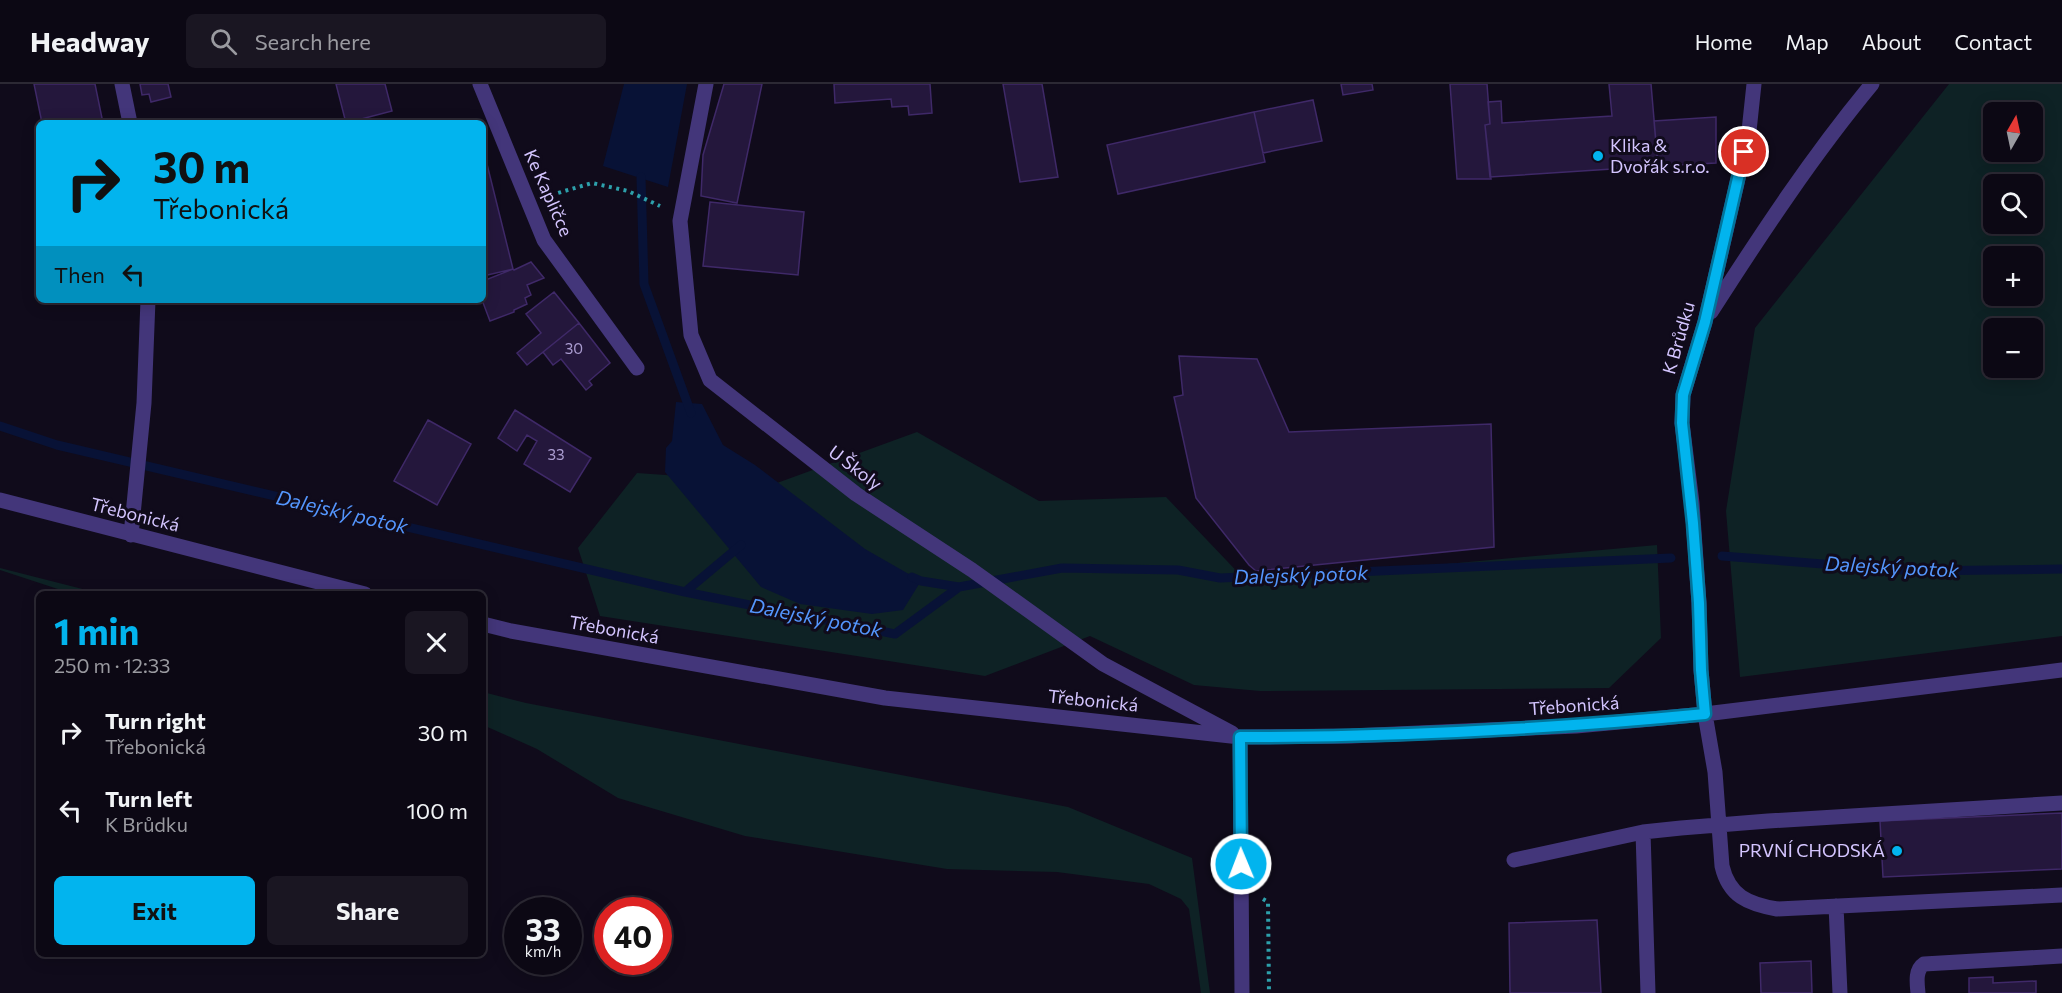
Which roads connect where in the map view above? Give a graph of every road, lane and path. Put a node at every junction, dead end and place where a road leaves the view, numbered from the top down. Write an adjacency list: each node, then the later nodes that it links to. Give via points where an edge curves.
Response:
1 (122, 84): 6 (street)
2 (480, 84): 7 (street, Ke Kapličce)
3 (706, 84): 8 (street, U Školy)
4 (1754, 84): 10 (street, K Brůdku, via 1749,131)
5 (1872, 84): 10 (street, via 1761,236)
6 (129, 120)
7 (530, 205): 8 (path, via 556,192 592,183 628,190); 11 (street, Ke Kapličce, via 544,240)
8 (680, 221): 18 (street, U Školy, via 691,336 710,380 855,494 972,570 1103,664)
9 (148, 303): 13 (street, via 144,404)
10 (1705, 322): 17 (street, K Brůdku, via 1683,395 1682,423)
11 (637, 368)
12 (0, 501): 13 (street, Třebonická)
13 (131, 535): 14 (street, Třebonická)
14 (353, 591)
15 (486, 625): 18 (street, Třebonická, via 885,698)
16 (2062, 670): 17 (street, Třebonická)
17 (1705, 714): 18 (street, Třebonická, via 1453,733); 20 (street, K Brůdku)
18 (1240, 737): 26 (street)
19 (2062, 803): 20 (street)
20 (1719, 825): 21 (street); 24 (street, K Brůdku, via 1725,879 1743,898 1757,906 1777,909)
21 (1642, 832): 22 (street); 27 (street)
22 (1514, 860)
23 (2062, 895): 24 (street, K Brůdku)
24 (1836, 906): 28 (street)
25 (2062, 956): 29 (street, via 1924,964 1918,973)
26 (1242, 993)
27 (1648, 993)
28 (1840, 993)
29 (1918, 993)

